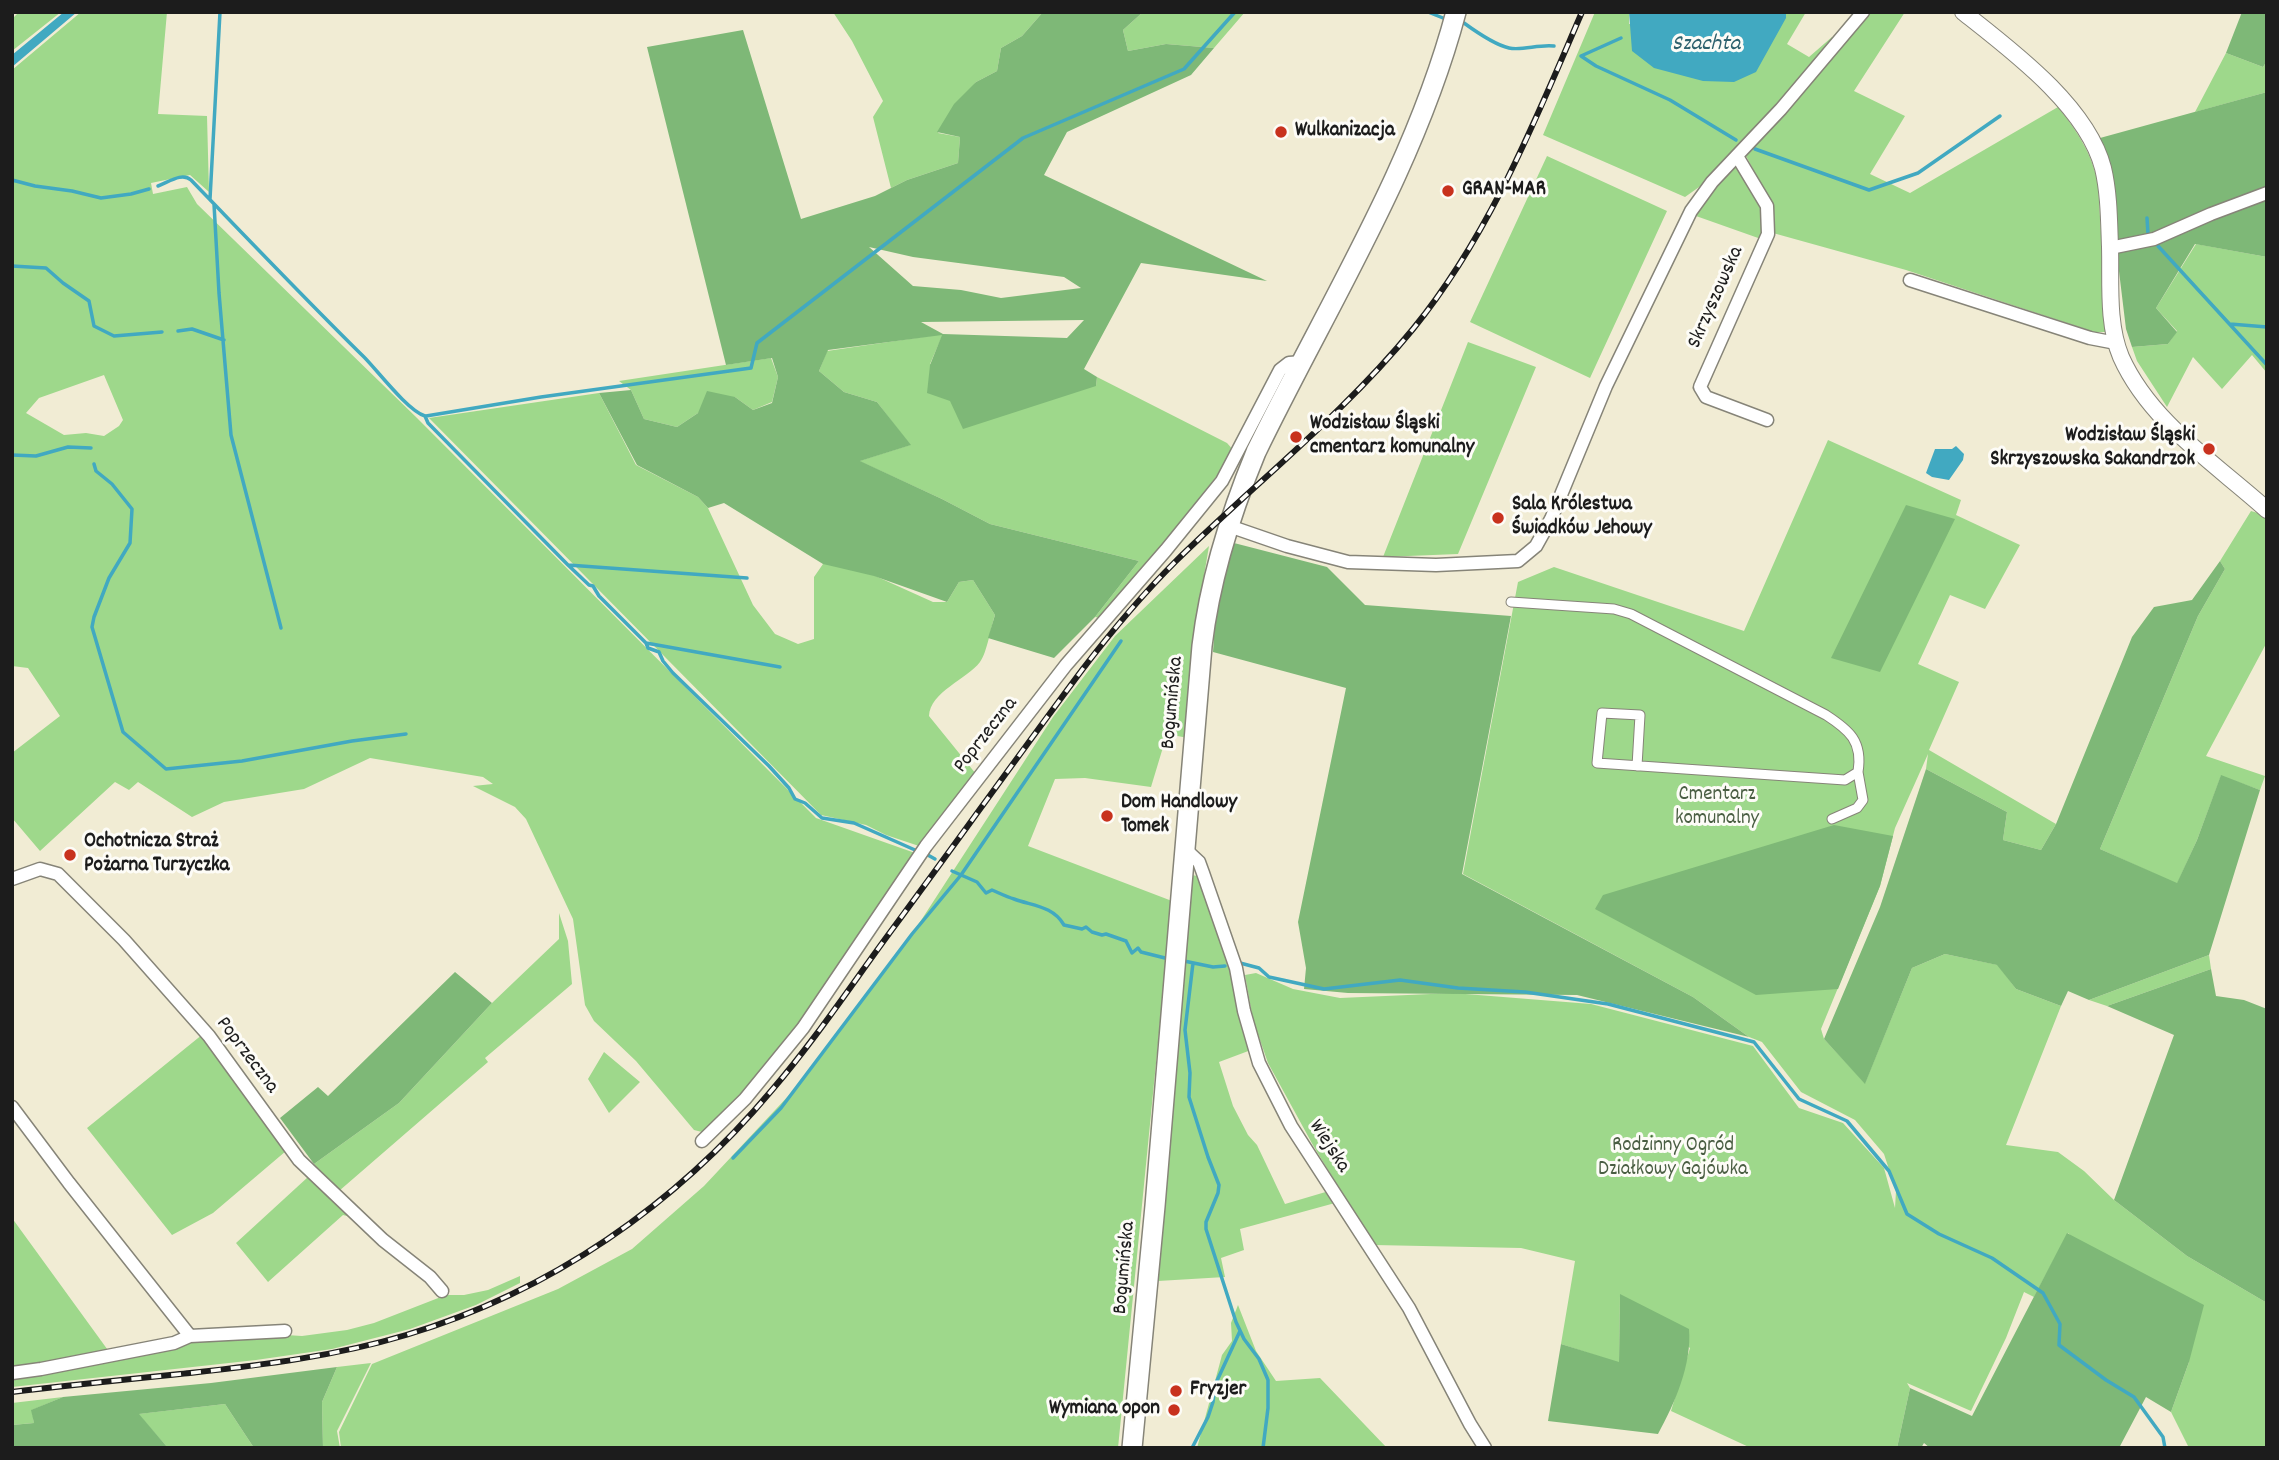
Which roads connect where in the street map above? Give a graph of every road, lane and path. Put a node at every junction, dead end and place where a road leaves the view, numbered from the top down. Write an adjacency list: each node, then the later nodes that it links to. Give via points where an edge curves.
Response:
1 (1456, 12): 9 (main road, Bogumińska, via 1433,87 1393,186)
2 (1863, 12): 4 (street)
3 (1963, 12): 6 (street, via 2049,86 2088,134 2102,167)
4 (1737, 156): 10 (street, Skrzyszowska, via 1767,206 1768,234 1700,387 1706,397); 12 (street, via 1691,211 1606,386 1551,519 1536,546 1518,561 1436,565 1348,562)
5 (2267, 193): 6 (street, via 2154,239)
6 (2110, 248): 8 (street)
7 (1910, 280): 8 (street)
8 (2116, 343): 11 (street, via 2133,379 2160,414)
9 (1303, 362): 12 (main road, Bogumińska, via 1256,452); 20 (street, Poprzeczna, via 1289,363 1280,370 1222,481 1066,665 926,846 803,1028 746,1099)
10 (1767, 420)
11 (2267, 510)
12 (1229, 526): 17 (main road, Bogumińska, via 1207,605)
13 (1511, 602): 15 (street, via 1614,609 1651,624 1845,727 1856,742)
14 (1637, 766): 14 (street, via 1640,715 1602,713 1597,763); 15 (street, via 1845,780)
15 (1858, 772): 16 (street, via 1863,800 1857,808)
16 (1832, 819)
17 (1185, 849): 25 (main road, Bogumińska); 26 (street, Wiejska, via 1203,873 1236,968 1259,1063 1274,1094 1409,1308)
18 (12, 879): 21 (street, Poprzeczna, via 40,869 58,874 209,1036 299,1160)
19 (12, 1107): 23 (street)
20 (702, 1142)
21 (442, 1291)
22 (285, 1331): 23 (street)
23 (190, 1336): 24 (street, via 174,1343)
24 (12, 1373)
25 (1132, 1448)
26 (1486, 1448)

